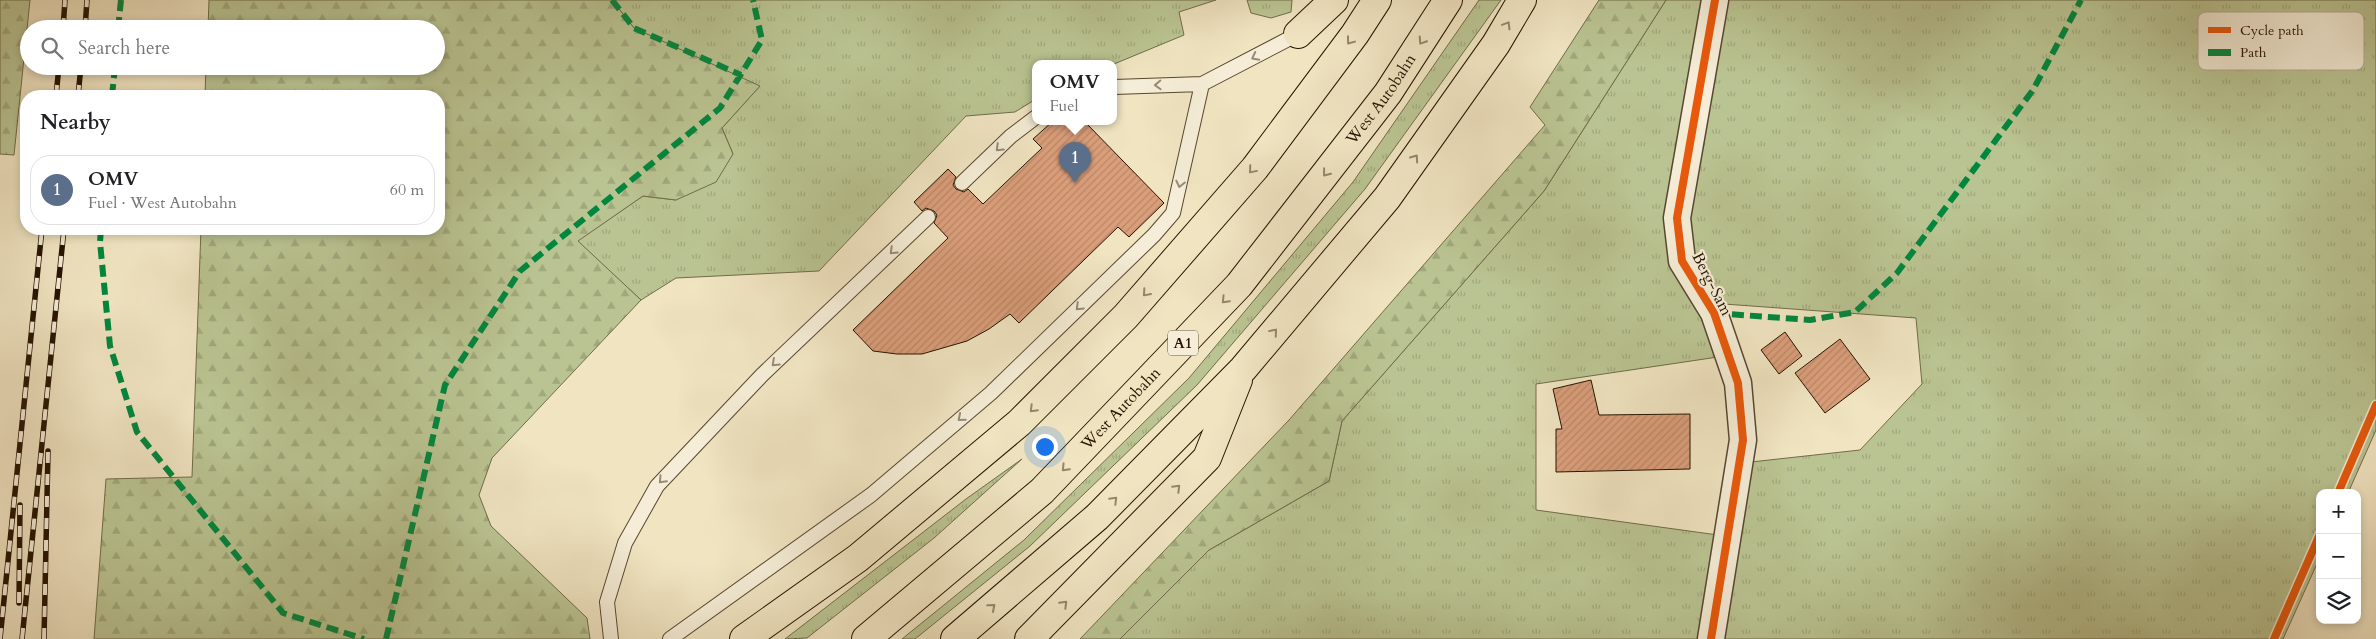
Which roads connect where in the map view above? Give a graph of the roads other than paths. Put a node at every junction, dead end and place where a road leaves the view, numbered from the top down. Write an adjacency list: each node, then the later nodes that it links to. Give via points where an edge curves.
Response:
1 (1334, 0): 6 (highway)
2 (1377, 0): 15 (highway, one-way to 15, via 1255,168 1126,316 1019,423 858,558)
3 (1448, 0): 16 (highway, West Autobahn / A1, one-way to 16, via 1388,93 1239,285 1042,492)
4 (1522, 0): 12 (highway, one-way to 4, via 1387,198 1496,44)
5 (1716, 0): 19 (street, Berg-Sam, via 1677,218 1682,261 1714,313 1738,383 1743,440)
6 (1298, 34): 7 (lane, one-way to 7)
7 (1202, 84): 8 (lane, one-way to 8); 14 (lane, one-way to 14, via 1173,213 1154,235 991,393 871,495)
8 (1117, 87)
9 (1032, 120): 10 (lane, one-way to 10)
10 (962, 183)
11 (928, 217): 13 (lane, one-way to 13, via 762,375 656,486 625,543 607,602)
12 (1243, 369): 17 (highway, one-way to 12, via 1096,517); 18 (highway, one-way to 12, via 1207,458)
13 (611, 639)
14 (670, 639)
15 (744, 639)
16 (866, 639)
17 (955, 639)
18 (1029, 639)
19 (1711, 639)

